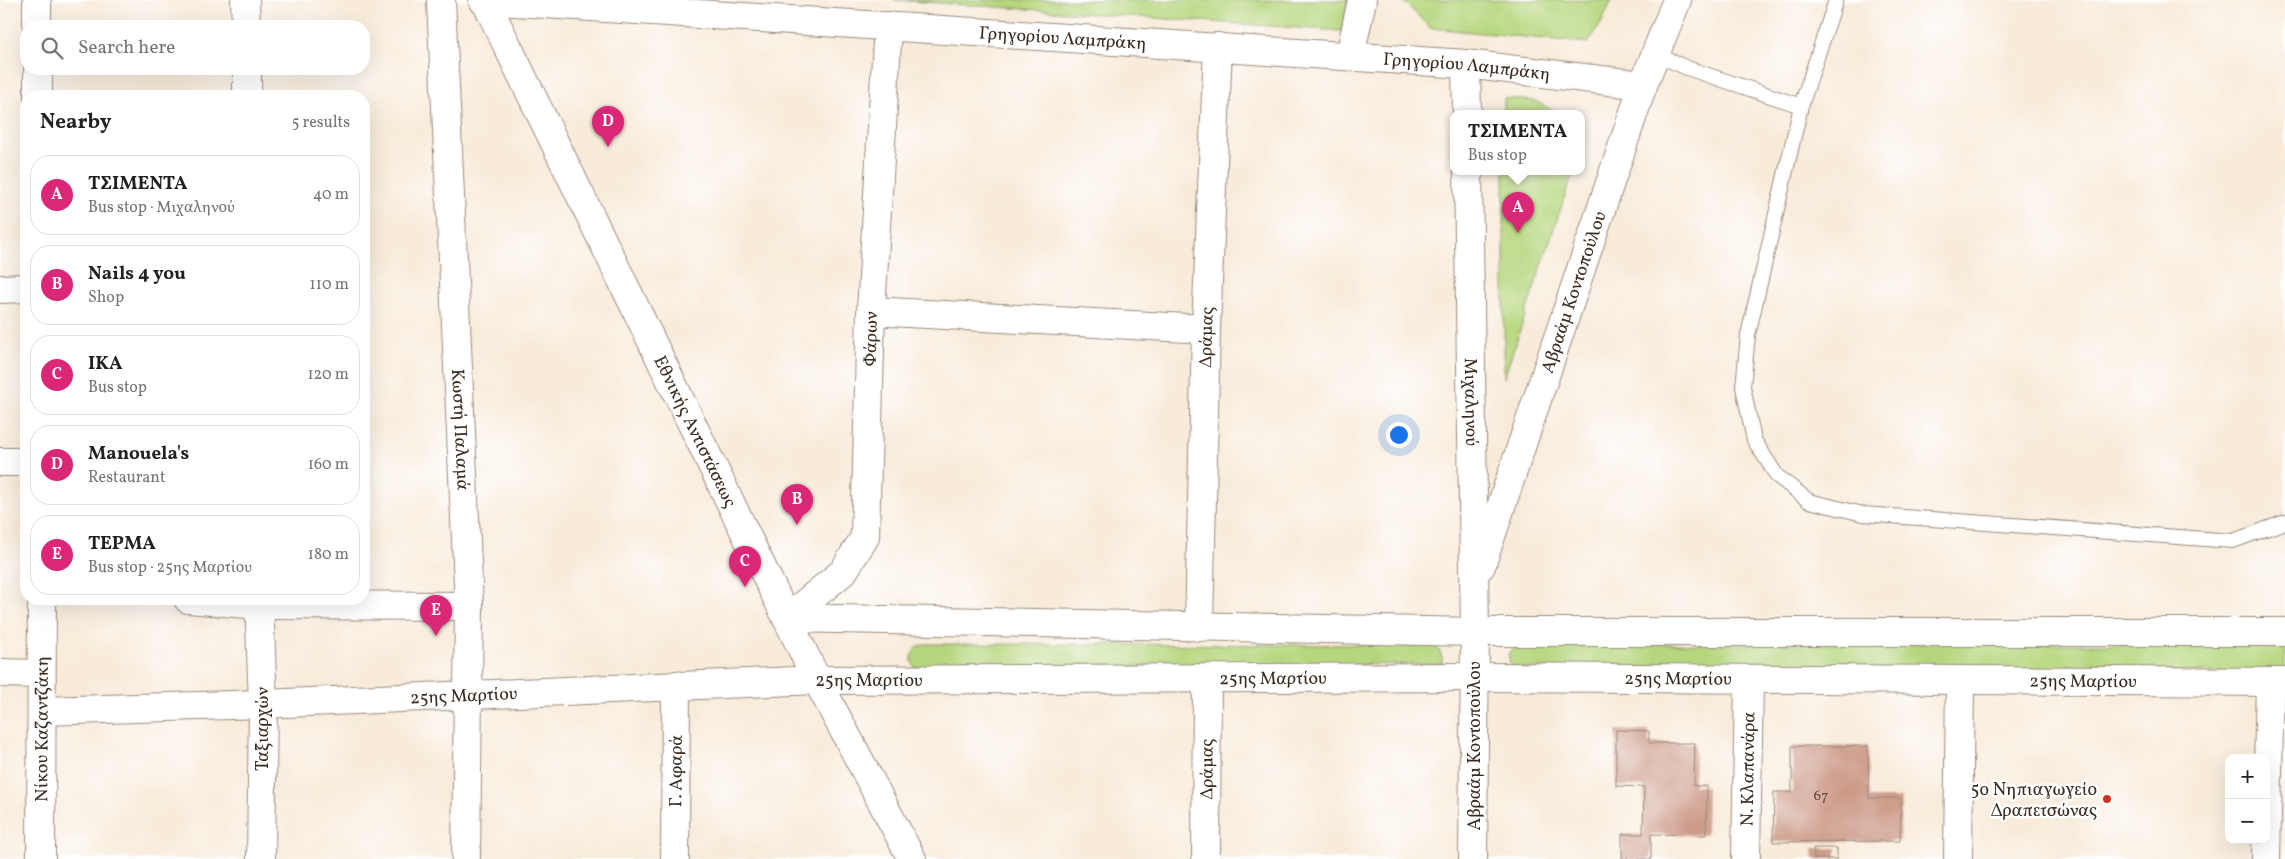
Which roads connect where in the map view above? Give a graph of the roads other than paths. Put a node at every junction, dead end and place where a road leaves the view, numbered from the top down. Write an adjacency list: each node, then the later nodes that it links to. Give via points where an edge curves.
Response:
1 (37, 0): 8 (street)
2 (245, 0): 9 (street)
3 (442, 0): 34 (street, Κωστή Παλαμά)
4 (484, 0): 10 (street, Γρηγορίου Λαμπράκη); 35 (street, Εθνικής Αντιστάσεως)
5 (1362, 0): 13 (street)
6 (1677, 0): 12 (street, Αβραάμ Κοντοπούλου)
7 (1836, 0): 20 (lane)
8 (37, 20)
9 (246, 20)
10 (888, 26): 11 (street, Γρηγορίου Λαμπράκη); 25 (street, Φάρων)
11 (1218, 47): 13 (street, Γρηγορίου Λαμπράκη); 26 (street, Δράμας)
12 (1655, 54): 17 (street, Αβραάμ Κοντοπούλου); 20 (lane)
13 (1350, 56): 14 (street, Γρηγορίου Λαμπράκη)
14 (1466, 64): 17 (street, Γρηγορίου Λαμπράκη); 21 (street)
15 (38, 75): 18 (street)
16 (246, 75): 19 (street)
17 (1643, 85): 30 (street, Αβραάμ Κοντοπούλου)
18 (38, 90)
19 (247, 90)
20 (1801, 106): 29 (lane, via 1748,335 1743,388 1754,440 1778,476 1809,501 1863,514 2233,541)
21 (1467, 110)
22 (1468, 175): 30 (street, Μιχαληνού)
23 (20, 288): 24 (street)
24 (0, 289)
25 (872, 311): 26 (street); 35 (street, Φάρων, via 865,537 843,572)
26 (1206, 328): 36 (street, Δράμας)
27 (0, 462): 28 (street)
28 (20, 462)
29 (2285, 522)
30 (1474, 586): 37 (street, Μιχαληνού)
31 (370, 604): 34 (street)
32 (42, 605): 40 (street, Νίκου Καζαντζάκη)
33 (260, 605): 49 (street, Ταξιαρχών)
34 (469, 606): 48 (street, Κωστή Παλαμά)
35 (787, 618): 36 (street); 44 (street, Εθνικής Αντιστάσεως)
36 (1198, 627): 37 (street)
37 (1475, 632): 38 (street); 41 (street, Αβραάμ Κοντοπούλου)
38 (2285, 632)
39 (0, 673): 40 (street)
40 (42, 674): 50 (street, Νίκου Καζαντζάκη)
41 (1474, 677): 42 (street, 25ης Μαρτίου); 43 (street, 25ης Μαρτίου); 57 (street, Αβραάμ Κοντοπούλου)
42 (1207, 679): 44 (street, 25ης Μαρτίου); 56 (street, Δράμας)
43 (1749, 679): 45 (street, 25ης Μαρτίου); 58 (street, Ν. Κλαπανάρα)
44 (817, 680): 47 (street, 25ης Μαρτίου); 55 (street, Εθνικής Αντιστάσεως)
45 (1960, 680): 46 (street, 25ης Μαρτίου); 59 (street)
46 (2277, 682): 60 (street)
47 (676, 685): 48 (street, 25ης Μαρτίου); 54 (street, Γ. Αφαρά)
48 (468, 695): 49 (street, 25ης Μαρτίου); 53 (street, Κωστή Παλαμά)
49 (263, 704): 50 (street, 25ης Μαρτίου); 52 (street, Ταξιαρχών)
50 (42, 711): 51 (street, Νίκου Καζαντζάκη)
51 (41, 859)
52 (261, 859)
53 (466, 859)
54 (675, 859)
55 (912, 859)
56 (1206, 859)
57 (1473, 859)
58 (1746, 859)
59 (1958, 859)
60 (2266, 859)

